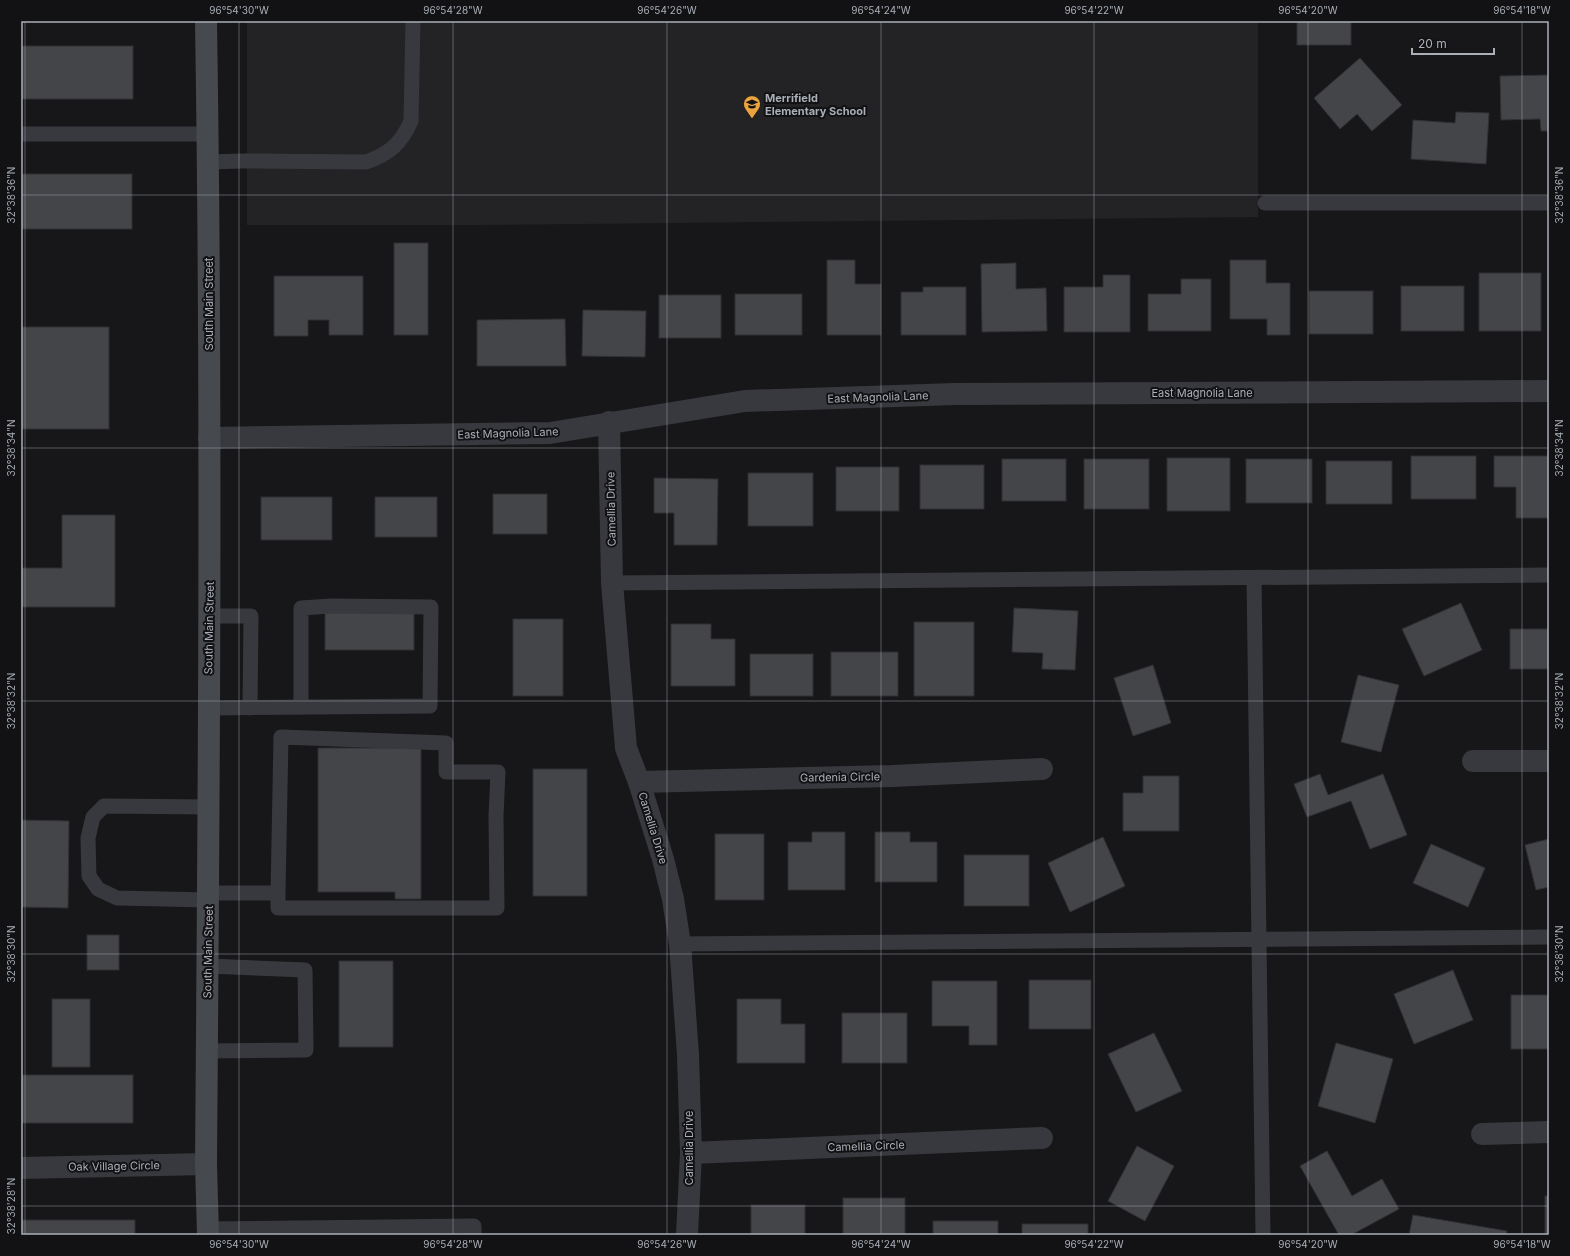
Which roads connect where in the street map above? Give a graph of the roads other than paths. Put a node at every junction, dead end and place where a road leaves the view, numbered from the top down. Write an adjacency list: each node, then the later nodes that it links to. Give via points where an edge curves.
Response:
1 (206, 21): 4 (main road, South Main Street)
2 (413, 21): 5 (lane, via 411,121 392,149 366,162)
3 (21, 134): 4 (lane)
4 (208, 134): 5 (main road, South Main Street)
5 (208, 162): 10 (main road, South Main Street)
6 (1265, 203): 7 (lane)
7 (1549, 203)
8 (1549, 391): 9 (street, East Magnolia Lane, via 963,394 744,401)
9 (609, 422): 10 (street, East Magnolia Lane, via 550,433); 13 (street, Camellia Drive)
10 (209, 438): 14 (main road, South Main Street)
11 (1549, 575): 12 (lane)
12 (1254, 578): 13 (lane); 26 (lane)
13 (612, 583): 21 (street, Camellia Drive, via 626,748)
14 (210, 616): 16 (main road, South Main Street); 17 (lane, via 251,616)
15 (301, 707): 15 (lane, via 430,706 431,607 301,608); 17 (lane)
16 (208, 708): 17 (lane); 22 (main road, South Main Street)
17 (250, 708)
18 (1549, 761): 19 (street)
19 (1473, 762)
20 (1042, 769): 21 (street, Gardenia Circle, via 892,776)
21 (639, 782): 27 (street, Camellia Drive, via 672,893)
22 (209, 806): 24 (main road, South Main Street); 24 (lane, via 104,806 93,817 88,838 89,876 98,889 117,898)
23 (278, 893): 23 (lane, via 278,908 497,908 498,772 446,772 446,743 281,737); 24 (lane)
24 (209, 897): 28 (main road, South Main Street)
25 (1549, 937): 26 (lane)
26 (1259, 939): 27 (lane); 40 (lane)
27 (680, 944): 33 (street, Camellia Drive, via 688,1055)
28 (208, 966): 29 (main road, South Main Street); 29 (lane, via 305,970 306,1050)
29 (207, 1051): 34 (main road, South Main Street)
30 (1549, 1132): 31 (street)
31 (1482, 1134)
32 (1042, 1138): 33 (street, Camellia Circle)
33 (691, 1153): 39 (street, Camellia Drive)
34 (206, 1164): 35 (street, Oak Village Circle); 37 (main road, South Main Street)
35 (21, 1168)
36 (388, 1231): 37 (lane); 38 (lane, via 474,1226)
37 (208, 1232)
38 (474, 1235)
39 (687, 1235)
40 (1263, 1235)

